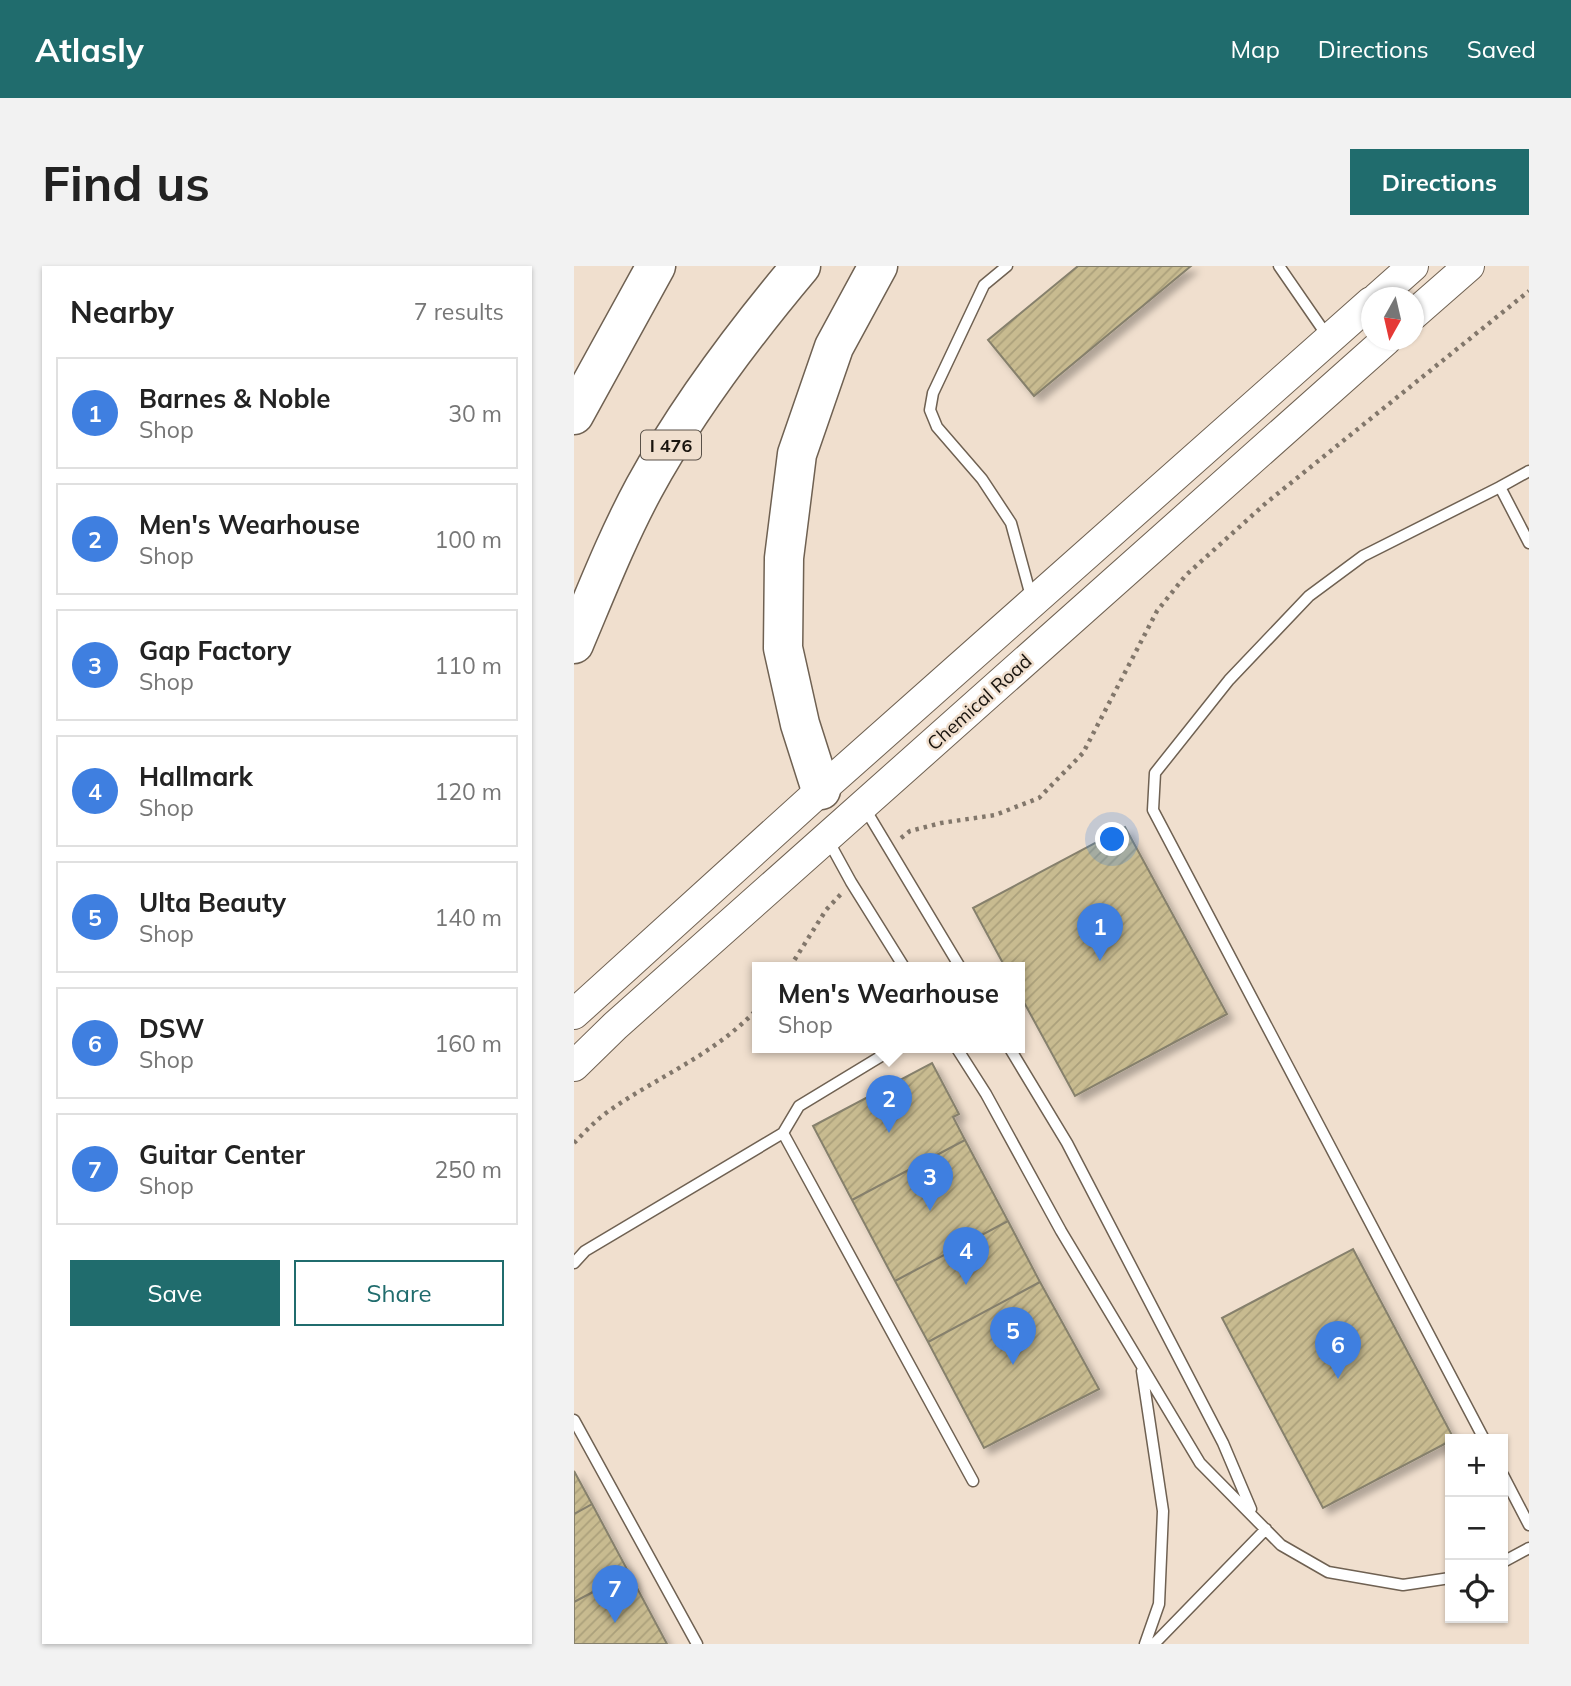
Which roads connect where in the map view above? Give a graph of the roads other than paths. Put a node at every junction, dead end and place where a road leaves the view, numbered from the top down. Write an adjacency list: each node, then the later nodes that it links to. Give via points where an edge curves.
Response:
1 (655, 266): 13 (highway); 14 (highway)
2 (801, 266): 19 (highway, I 476, via 704,391 644,488)
3 (878, 266): 20 (highway, via 834,347 797,454 784,558 783,648)
4 (1007, 266): 18 (lane, via 984,285 933,393 930,410 937,427 982,479 1011,523)
5 (1279, 266): 11 (lane)
6 (1413, 266): 8 (main road)
7 (1469, 266): 9 (main road)
8 (1389, 287)
9 (1424, 306)
10 (1361, 311): 11 (main road, Chemical Road)
11 (1330, 339): 18 (main road, Chemical Road)
12 (1376, 350): 21 (main road, Chemical Road)
13 (574, 392)
14 (574, 415)
15 (1529, 471): 16 (lane)
16 (1500, 487): 17 (lane); 34 (lane, via 1363,556 1309,596 1229,680 1155,773 1153,810)
17 (1529, 542)
18 (1032, 603): 20 (main road, Chemical Road)
19 (574, 644)
20 (821, 790): 21 (main road); 22 (main road); 25 (main road, Chemical Road)
21 (863, 805): 22 (main road, Chemical Road); 24 (lane)
22 (827, 838): 23 (lane); 29 (main road, Chemical Road)
23 (901, 962)
24 (957, 962)
25 (574, 1014)
26 (886, 1053): 30 (lane, via 799,1106)
27 (960, 1053): 32 (lane)
28 (1013, 1053): 37 (lane, via 1067,1143 1223,1443)
29 (574, 1066)
30 (783, 1133): 31 (lane, via 585,1251); 35 (lane)
31 (574, 1263)
32 (1141, 1365): 37 (lane, via 1200,1463); 44 (lane, via 1163,1511 1160,1604)
33 (574, 1420): 43 (lane)
34 (1481, 1434)
35 (973, 1481)
36 (1508, 1485): 38 (lane)
37 (1253, 1515): 39 (lane)
38 (1529, 1525)
39 (1266, 1529): 42 (lane, via 1282,1545 1328,1572 1403,1585); 45 (lane)
40 (1529, 1548): 41 (lane)
41 (1507, 1560)
42 (1445, 1579)
43 (697, 1644)
44 (1145, 1644)
45 (1154, 1644)

